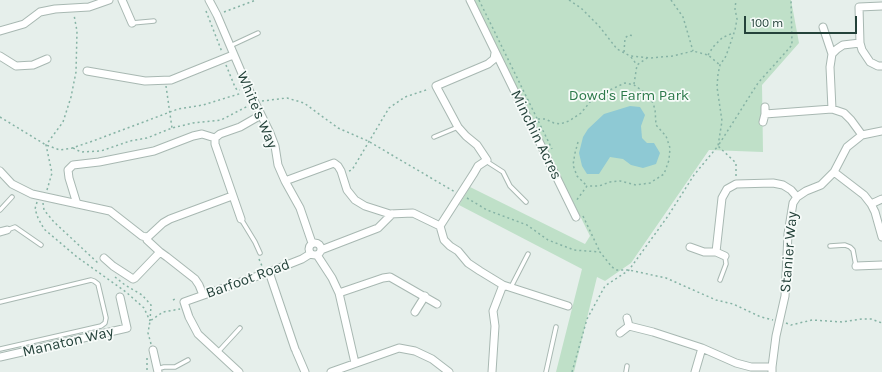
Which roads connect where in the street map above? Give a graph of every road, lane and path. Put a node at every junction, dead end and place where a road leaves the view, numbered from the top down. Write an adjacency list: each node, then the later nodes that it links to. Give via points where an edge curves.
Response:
1 (109, 0): 11 (street, via 89,7)
2 (122, 0): 14 (street)
3 (209, 0): 12 (street, White's Way)
4 (256, 0): 12 (path)
5 (470, 0): 23 (street, Minchin Acres)
6 (570, 0): 24 (path, via 599,26 617,49)
7 (671, 0): 22 (path, via 683,17)
8 (736, 0): 18 (path, via 737,19)
9 (791, 0): 56 (path, via 792,45 758,83)
10 (882, 6): 20 (street, via 859,7)
11 (73, 8): 16 (street, via 40,12 24,24); 55 (path, via 77,31 76,72 63,122)
12 (217, 15): 21 (street, White's Way)
13 (154, 21): 14 (lane)
14 (132, 23)
15 (822, 27): 25 (street)
16 (0, 31)
17 (258, 33): 21 (lane)
18 (734, 33): 27 (path, via 722,38); 33 (path)
19 (634, 36): 24 (path, via 629,35 625,38)
20 (860, 43): 25 (street, via 844,45); 34 (street, via 870,62)
21 (230, 46): 26 (street, White's Way)
22 (694, 51): 27 (path); 31 (path)
23 (495, 53): 38 (street, via 494,59 488,64); 76 (street, Minchin Acres)
24 (624, 53): 29 (path)
25 (832, 54): 41 (street)
26 (233, 55): 36 (street); 39 (street, White's Way)
27 (708, 55): 33 (path)
28 (0, 56): 30 (street, via 16,66 33,65)
29 (630, 56): 31 (path); 32 (path)
30 (47, 58)
31 (647, 58): 32 (path)
32 (637, 66): 37 (path)
33 (720, 66): 56 (path, via 717,87 722,121)
34 (882, 66)
35 (87, 71): 36 (street, via 145,81)
36 (165, 81): 42 (path)
37 (634, 85): 45 (path, via 624,83 601,94 569,121 560,124); 63 (path, via 650,96 655,109 656,125 666,136 670,148 664,174 650,183 636,185 620,181)
38 (436, 86): 47 (street); 53 (path, via 405,97 389,108)
39 (249, 90): 40 (street, White's Way); 42 (path)
40 (255, 102): 43 (street, White's Way); 48 (path, via 221,120); 53 (path, via 287,98 304,103 338,128)
41 (832, 109): 46 (street, via 765,110); 50 (street, via 844,113)
42 (170, 113): 48 (path); 57 (path)
43 (261, 115): 52 (street, via 240,128); 61 (street, White's Way, via 275,146 278,165)
44 (0, 117): 55 (path)
45 (538, 119)
46 (763, 122)
47 (458, 127): 51 (lane); 58 (street, via 477,145)
48 (172, 128): 57 (path, via 101,151 81,152)
49 (882, 131): 50 (street, Stanier Way)
50 (862, 135): 60 (street, Stanier Way, via 846,147)
51 (434, 136)
52 (215, 138): 66 (street); 72 (street, via 202,134 154,151 99,162 73,164 68,170)
53 (368, 141): 64 (path)
54 (578, 142): 63 (path, via 573,165 577,176)
55 (46, 145): 57 (path, via 60,150); 65 (path, via 52,173 48,188)
56 (718, 146): 62 (path, via 736,163); 95 (path, via 694,174 668,216)
57 (72, 148)
58 (487, 160): 64 (street, via 478,166); 71 (lane, via 503,172 510,186)
59 (0, 171): 65 (street, via 12,184)
60 (834, 172): 68 (street, Stanier Way, via 821,185); 73 (street, via 864,195)
61 (285, 182): 75 (street, via 334,163 341,171 355,200 380,212); 82 (street, White's Way, via 300,208)
62 (736, 184): 68 (street, via 783,185); 87 (street, via 722,198)
63 (588, 186): 70 (path)
64 (460, 195): 78 (street); 95 (path, via 487,210 527,225 548,240 574,250 600,252 612,267 617,270)
65 (42, 196): 72 (street); 110 (path, via 34,209 44,229 77,257 126,292 144,308)
66 (232, 196): 77 (street); 81 (street, via 170,219)
67 (12, 197): 74 (lane)
68 (797, 197): 111 (street, Stanier Way, via 793,203 788,234 785,296)
69 (882, 199): 73 (street)
70 (576, 201)
71 (526, 202)
72 (77, 204): 81 (street, via 110,211)
73 (871, 204): 80 (street)
74 (0, 210)
75 (392, 214): 78 (street, via 413,214); 89 (street, Barfoot Road, via 378,228)
76 (576, 217)
77 (241, 219): 88 (lane)
78 (440, 226): 98 (street, via 444,240 468,263)
79 (3, 231): 83 (lane, via 15,227)
80 (882, 236)
81 (146, 237): 86 (street)
82 (312, 243): 89 (street, White's Way, via 308,248); 89 (street, via 321,247)
83 (41, 245)
84 (830, 246): 94 (lane, via 850,247)
85 (690, 247): 87 (street, via 704,252)
86 (160, 252): 92 (street, via 133,279); 101 (street, via 195,280)
87 (716, 252): 91 (street)
88 (260, 253): 96 (path, via 258,257)
89 (316, 253): 96 (street, Barfoot Road); 100 (street)
90 (528, 254): 99 (lane)
91 (725, 256): 97 (lane, via 726,264)
92 (104, 258)
93 (882, 265): 94 (street)
94 (856, 266)
95 (629, 270): 111 (path, via 666,278 716,300); 133 (path, via 605,286 594,303)
96 (267, 273): 101 (street, Barfoot Road); 128 (street)
97 (720, 280)
98 (503, 285): 99 (street); 131 (street, via 493,311 495,326)
99 (511, 287): 107 (street)
100 (339, 294): 102 (street, via 390,277); 124 (street)
101 (203, 295): 106 (street, Barfoot Road)
102 (425, 296): 105 (street); 108 (street)
103 (120, 297): 121 (street, Manaton Way, via 127,328)
104 (0, 302): 117 (lane, via 91,280 98,284 106,318 101,326)
105 (437, 304)
106 (185, 305): 110 (path, via 163,312); 120 (street, via 198,334)
107 (568, 306)
108 (415, 312)
109 (627, 318): 113 (street)
110 (150, 321): 119 (path, via 148,333)
111 (779, 322): 112 (path, via 791,325 812,320 842,322 862,318); 125 (street, Stanier Way)
112 (882, 323)
113 (629, 326): 116 (street); 118 (street)
114 (556, 327): 132 (lane)
115 (240, 328): 120 (lane)
116 (620, 333)
117 (0, 348)
118 (702, 348): 125 (street, via 736,363); 135 (street)
119 (153, 350): 126 (street)
120 (218, 352): 127 (street)
121 (0, 357)
122 (188, 360): 126 (lane, via 175,367)
123 (627, 366): 134 (lane)
124 (351, 367): 129 (street); 130 (street, via 399,348 406,348 432,359)
125 (772, 369)
126 (158, 370)
127 (239, 372)
128 (304, 372)
129 (331, 372)
130 (449, 372)
131 (492, 372)
132 (546, 372)
133 (572, 372)
134 (626, 372)
135 (695, 372)

